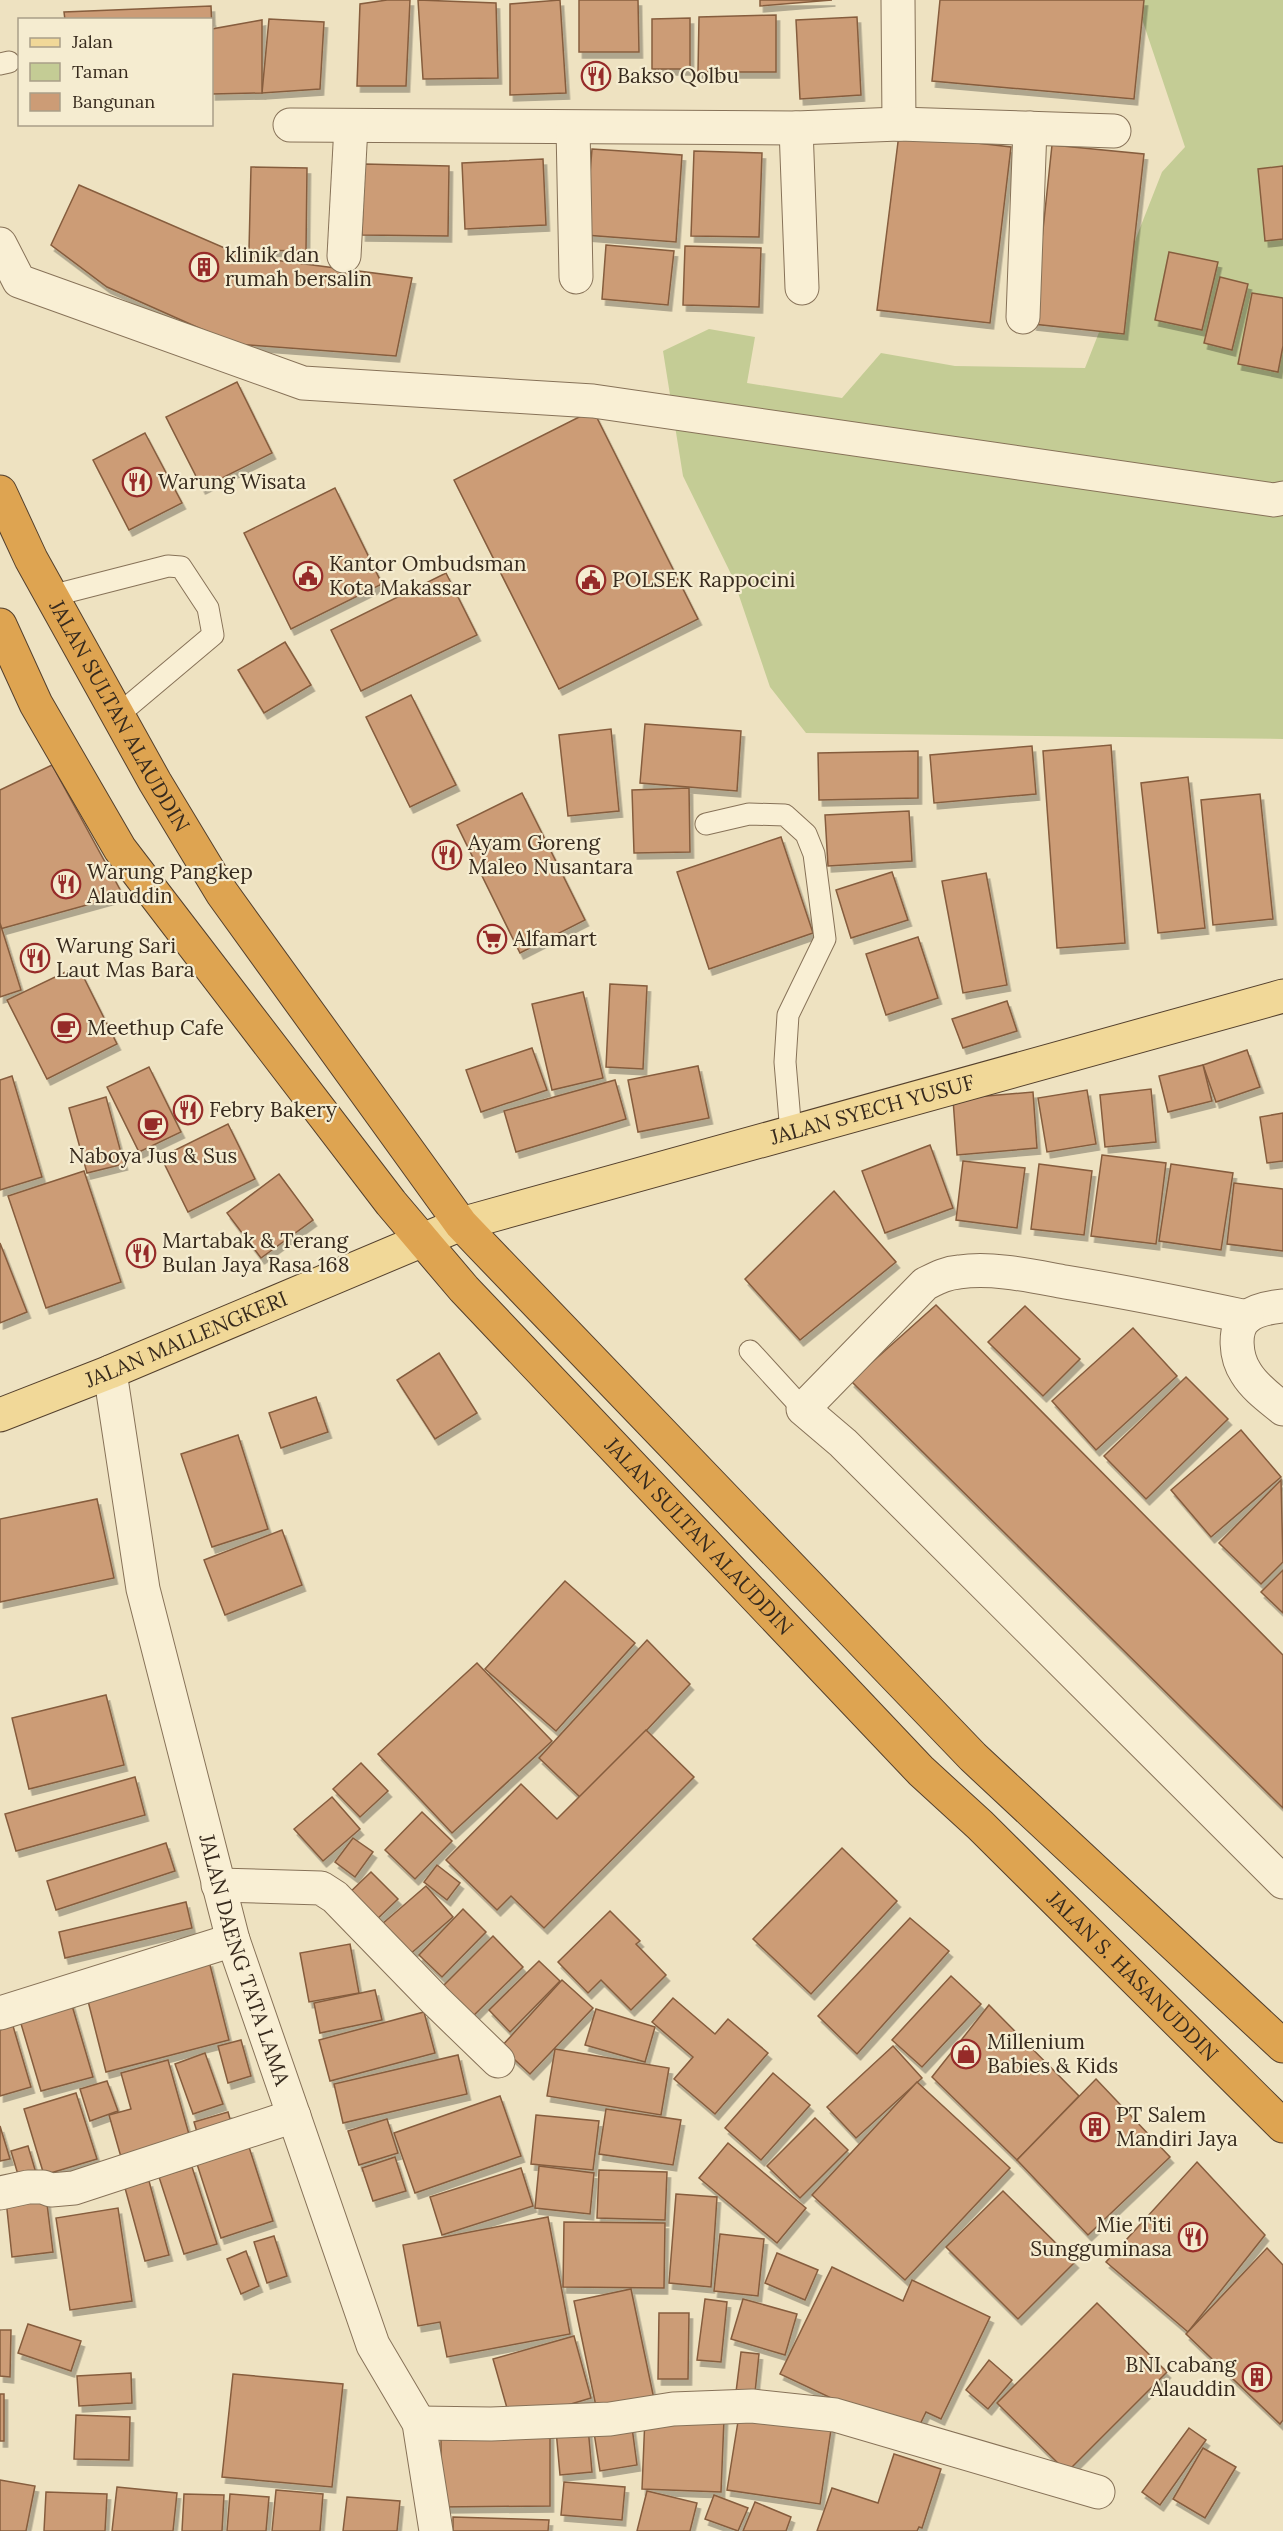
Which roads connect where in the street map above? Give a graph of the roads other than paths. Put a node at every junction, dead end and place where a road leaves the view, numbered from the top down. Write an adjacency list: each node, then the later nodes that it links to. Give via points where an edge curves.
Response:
1 (898, 0): 2 (street)
2 (899, 124): 6 (street); 7 (street)
3 (290, 125): 4 (street)
4 (351, 126): 5 (street); 10 (street)
5 (573, 128): 6 (street); 11 (street)
6 (796, 128): 12 (street)
7 (1030, 128): 8 (street); 13 (street)
8 (1114, 131)
9 (0, 244): 15 (street, via 19,281 303,382 593,401)
10 (344, 256)
11 (576, 277)
12 (802, 288)
13 (1023, 317)
14 (0, 492): 16 (highway, JALAN SULTAN ALAUDDIN)
15 (1283, 498)
16 (51, 596): 18 (highway, JALAN SULTAN ALAUDDIN); 18 (lane, via 168,566 181,567 208,608 213,635)
17 (0, 625): 23 (highway, JALAN SULTAN ALAUDDIN, via 36,704 120,849 391,1203)
18 (118, 714): 22 (highway, JALAN SULTAN ALAUDDIN, via 222,894)
19 (706, 824): 21 (lane, via 749,814 785,815 806,834 814,854 825,939 788,1015 785,1062)
20 (1283, 996): 21 (main road, JALAN SYECH YUSUF)
21 (791, 1132): 22 (main road, JALAN SYECH YUSUF)
22 (461, 1224): 23 (main road); 36 (highway, JALAN SULTAN ALAUDDIN, via 1004,1787)
23 (414, 1243): 27 (main road, JALAN MALLENGKERI); 31 (highway, JALAN SULTAN ALAUDDIN, via 464,1289 921,1771)
24 (1283, 1306): 25 (street)
25 (1247, 1317): 28 (street, via 1042,1278 987,1272 943,1274 925,1284); 29 (street, via 1237,1340 1242,1365 1246,1374)
26 (750, 1352): 28 (lane)
27 (110, 1372): 30 (main road, JALAN MALLENGKERI); 33 (street, JALAN DAENG TATA LAMA, via 143,1589)
28 (803, 1409): 32 (street, via 852,1451)
29 (1283, 1409)
30 (0, 1415)
31 (980, 1825): 39 (highway, JALAN S. HASANUDDIN)
32 (1283, 1882)
33 (218, 1885): 34 (street, JALAN DAENG TATA LAMA); 37 (street, via 321,1888 335,1897)
34 (233, 1940): 35 (street); 38 (street, JALAN DAENG TATA LAMA)
35 (0, 2013)
36 (1283, 2046)
37 (498, 2061)
38 (294, 2116): 40 (street, via 74,2188 28,2187); 41 (street, JALAN DAENG TATA LAMA, via 373,2345)
39 (1283, 2126)
40 (0, 2193)
41 (419, 2422): 42 (street, via 491,2424 610,2419 673,2409 752,2406 835,2415); 43 (street, JALAN DAENG TATA LAMA)
42 (1098, 2492)
43 (436, 2531)

